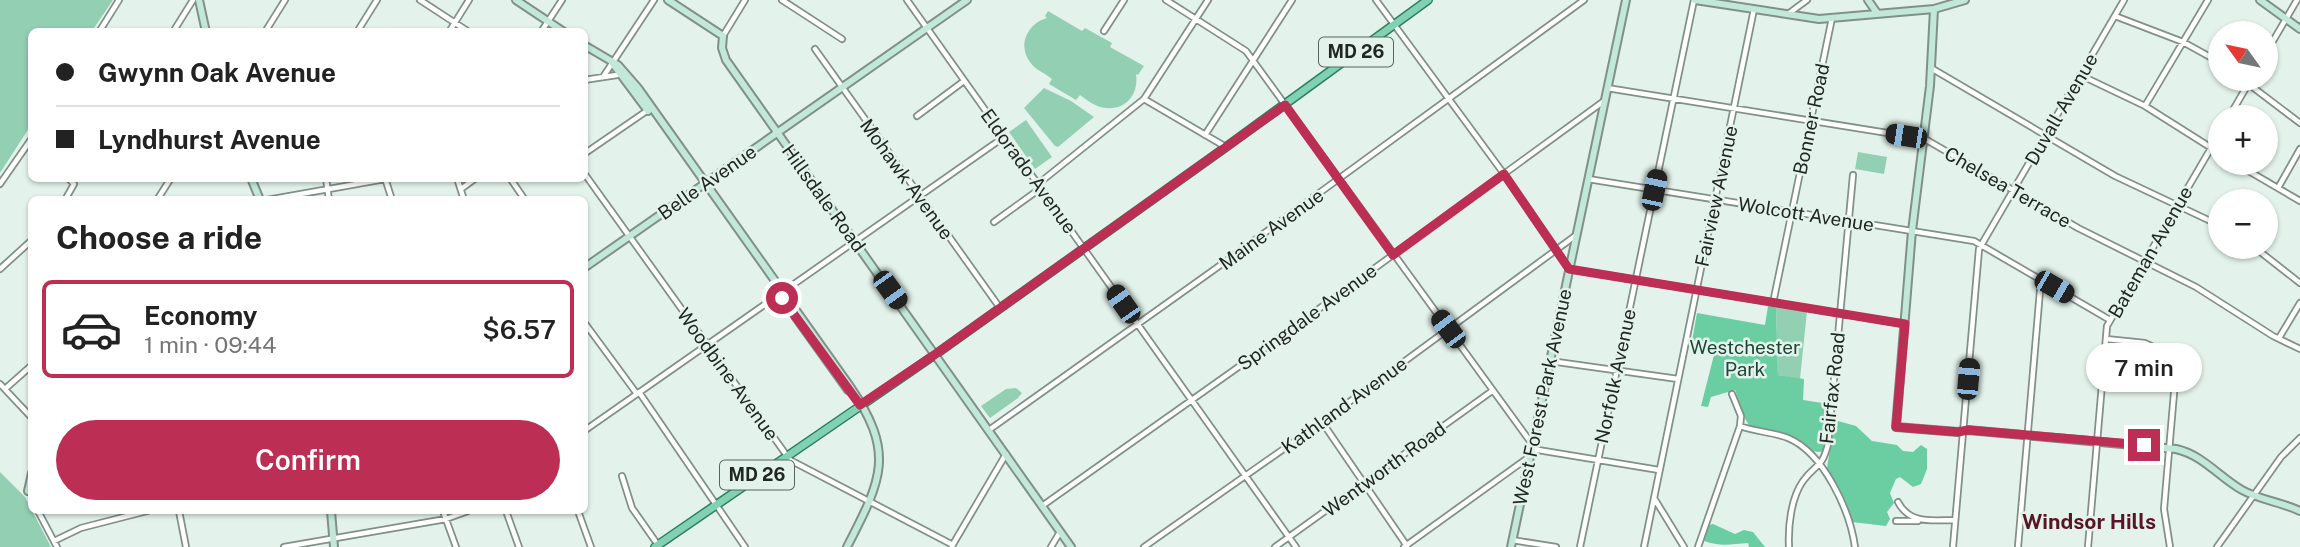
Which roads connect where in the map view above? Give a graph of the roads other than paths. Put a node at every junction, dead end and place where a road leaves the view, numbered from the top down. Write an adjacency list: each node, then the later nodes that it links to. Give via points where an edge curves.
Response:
1 (119, 0): 43 (street)
2 (193, 0): 44 (street)
3 (199, 0): 45 (street)
4 (285, 0): 46 (street)
5 (377, 0): 47 (street)
6 (420, 0): 41 (street)
7 (469, 0): 41 (street)
8 (516, 0): 40 (street)
9 (562, 0): 40 (street)
10 (654, 0): 63 (street)
11 (668, 0): 56 (street)
12 (746, 0): 56 (street)
13 (782, 0): 57 (street)
14 (907, 0): 52 (street, Eldorado Avenue)
15 (967, 0): 52 (street, Belle Avenue)
16 (1124, 0): 54 (street)
17 (1166, 0): 38 (street)
18 (1208, 0): 38 (street)
19 (1292, 0): 62 (street)
20 (1376, 0): 42 (street)
21 (1428, 0): 42 (main road, MD 26)
22 (1584, 0): 75 (street, Maine Avenue)
23 (1626, 0): 71 (street, West Forest Park Avenue)
24 (1695, 0): 32 (street); 74 (street, Norfolk Avenue)
25 (1807, 0): 35 (street)
26 (1868, 0): 34 (street)
27 (1965, 0): 33 (street)
28 (2124, 0): 36 (street, Duvall Avenue)
29 (2208, 0): 58 (street)
30 (2260, 0): 39 (street)
31 (2297, 0): 39 (street)
32 (1754, 9): 35 (street); 79 (street, Fairview Avenue)
33 (1934, 9): 34 (street); 64 (street)
34 (1878, 13): 37 (street)
35 (1787, 15): 37 (street)
36 (2115, 16): 58 (street); 66 (street, Duvall Avenue)
37 (1832, 18): 82 (street, Bonner Road)
38 (1196, 19): 62 (street, via 1245,51); 73 (street)
39 (2286, 19): 53 (street); 55 (street)
40 (548, 21): 50 (street); 51 (street)
41 (455, 23): 48 (street); 49 (street)
42 (1394, 24): 75 (street); 77 (main road, MD 26)
43 (102, 28)
44 (176, 28)
45 (205, 28)
46 (268, 28)
47 (360, 28)
48 (452, 28)
49 (463, 28)
50 (544, 28)
51 (558, 28)
52 (926, 28): 69 (street, Eldorado Avenue); 70 (street, Belle Avenue)
53 (2300, 29)
54 (1104, 31)
55 (2278, 33)
56 (723, 36): 84 (street, Hillsdale Road, via 726,60)
57 (842, 39)
58 (2183, 42): 61 (street); 78 (street)
59 (588, 48): 63 (street)
60 (815, 49): 70 (street, Mohawk Avenue)
61 (2208, 56)
62 (1252, 61): 77 (street); 85 (street)
63 (612, 63): 65 (street); 67 (street); 80 (street, via 627,74)
64 (1931, 68): 86 (street); 88 (street)
65 (619, 72): 67 (street); 80 (street)
66 (2080, 75): 78 (street); 86 (street, Duvall Avenue)
67 (603, 77): 68 (street)
68 (588, 79)
69 (964, 81): 81 (street); 87 (street, Eldorado Avenue)
70 (842, 87): 84 (street, Belle Avenue); 118 (street, Mohawk Avenue)
71 (1607, 88): 74 (street, Chelsea Terrace); 76 (street, West Forest Park Avenue)
72 (2262, 91): 83 (street)
73 (1144, 99): 85 (street); 109 (street)
74 (1673, 99): 79 (street, Chelsea Terrace); 113 (street, Norfolk Avenue)
75 (1449, 100): 97 (street); 102 (street, Maine Avenue)
76 (1605, 101): 97 (street, Springdale Avenue); 101 (street, West Forest Park Avenue)
77 (1285, 105): 91 (main road, MD 26); 102 (street)
78 (2145, 106): 90 (street)
79 (1734, 108): 82 (street, Chelsea Terrace); 119 (street, Fairview Avenue)
80 (650, 109): 94 (street); 108 (street)
81 (917, 116)
82 (1810, 121): 88 (street, Chelsea Terrace); 122 (street, Bonner Road)
83 (2300, 123)
84 (777, 132): 108 (street, Belle Avenue); 129 (street, Hillsdale Road)
85 (1205, 135): 91 (street)
86 (2045, 135): 114 (street, Duvall Avenue); 121 (street)
87 (1004, 137): 109 (street, Eldorado Avenue); 118 (street)
88 (1924, 139): 114 (street, Chelsea Terrace); 126 (street)
89 (28, 144): 93 (street)
90 (2208, 146)
91 (1226, 147): 132 (main road, MD 26)
92 (2300, 149): 110 (street)
93 (24, 150): 95 (street); 107 (street)
94 (588, 151)
95 (28, 152)
96 (2208, 153): 121 (street, Bateman Avenue)
97 (1504, 174): 133 (street); 134 (street, Springdale Avenue)
98 (1853, 175): 124 (street, Fairfax Road)
99 (2255, 175): 110 (street)
100 (588, 178): 127 (street, Woodbine Avenue)
101 (1588, 179): 113 (street, Wolcott Avenue); 128 (street, West Forest Park Avenue)
102 (1338, 180): 134 (street); 150 (street, Maine Avenue)
103 (326, 182): 111 (street)
104 (368, 182): 111 (street)
105 (458, 182): 112 (street)
106 (471, 182): 112 (street)
107 (0, 184)
108 (704, 184): 127 (street, Belle Avenue); 144 (street)
109 (1040, 186): 125 (street); 132 (street, Eldorado Avenue)
110 (2277, 188): 120 (street)
111 (327, 189): 115 (street); 116 (street)
112 (461, 189): 117 (street)
113 (1654, 190): 119 (street, Wolcott Avenue); 141 (street, Norfolk Avenue)
114 (2013, 190): 131 (street, Duvall Avenue); 136 (street, Chelsea Terrace)
115 (289, 196)
116 (328, 196)
117 (463, 196)
118 (919, 196): 129 (street); 147 (street, Mohawk Avenue)
119 (1715, 199): 122 (street, Wolcott Avenue); 143 (street, Fairview Avenue)
120 (2300, 201)
121 (2177, 206): 123 (street); 136 (street, Bateman Avenue)
122 (1791, 212): 124 (street, Wolcott Avenue); 145 (street, Bonner Road)
123 (2208, 220)
124 (1847, 221): 126 (street, Wolcott Avenue); 148 (street, Fairfax Road)
125 (995, 222)
126 (1912, 231): 131 (street, Wolcott Avenue); 151 (street)
127 (630, 236): 137 (street, Belle Avenue); 156 (street, Woodbine Avenue)
128 (1576, 236): 133 (street, Kathland Avenue); 139 (street, West Forest Park Avenue)
129 (855, 241): 144 (street); 158 (street, Hillsdale Road)
130 (28, 244): 138 (street)
131 (1981, 244): 140 (street, Wolcott Avenue); 175 (street, Duvall Avenue)
132 (1084, 248): 147 (main road, MD 26); 150 (street, Eldorado Avenue)
133 (1557, 250): 139 (street); 153 (street, Kathland Avenue)
134 (1393, 255): 153 (street); 168 (street, Springdale Avenue)
135 (2269, 259): 142 (street)
136 (2145, 261): 149 (street, Bateman Avenue); 155 (street, Chelsea Terrace)
137 (588, 265)
138 (0, 269)
139 (1569, 269): 141 (street); 159 (street, West Forest Park Avenue)
140 (2041, 279): 149 (street, Wolcott Avenue); 176 (street)
141 (1635, 280): 143 (street); 161 (street, Norfolk Avenue)
142 (2300, 283)
143 (1696, 290): 145 (street); 162 (street, Fairview Avenue)
144 (781, 293): 156 (street); 169 (street)
145 (1773, 303): 148 (street)
146 (2300, 303): 155 (street)
147 (1000, 308): 158 (main road, MD 26)
148 (1839, 313): 151 (street); 184 (street, Fairfax Road, via 1829,433)
149 (2110, 320): 154 (street, Bateman Avenue)
150 (1138, 324): 168 (street, Eldorado Avenue); 174 (street, Maine Avenue)
151 (1905, 324): 175 (street, via 1896,427)
152 (588, 327): 166 (street)
153 (1448, 329): 165 (street); 171 (street, Kathland Avenue)
154 (2106, 339): 178 (street, Bateman Avenue); 179 (street, via 2145,343 2177,358)
155 (2279, 339): 157 (street, Chelsea Terrace)
156 (707, 345): 166 (street); 182 (street, Woodbine Avenue)
157 (2300, 349)
158 (936, 354): 169 (main road, MD 26); 174 (street, Hillsdale Road)
159 (1549, 361): 161 (street); 180 (street, West Forest Park Avenue)
160 (28, 369): 164 (street)
161 (1617, 369): 162 (street); 183 (street, Norfolk Avenue)
162 (1678, 379): 185 (street, Fairview Avenue)
163 (0, 384): 164 (street)
164 (5, 389): 170 (street)
165 (1492, 391): 180 (street); 188 (street, Wentworth Road)
166 (638, 393): 173 (street); 193 (street)
167 (1732, 394): 172 (street, via 1740,410)
168 (1191, 400): 187 (street, Eldorado Avenue); 194 (street, Springdale Avenue)
169 (860, 405): 182 (main road, MD 26); 191 (street, via 872,425 880,454)
170 (28, 414)
171 (1322, 422): 187 (street, Kathland Avenue); 188 (street)
172 (1740, 426): 184 (street, via 1790,439); 234 (street)
173 (588, 427)
174 (989, 430): 181 (street, Hillsdale Road)
175 (1963, 430): 176 (street); 205 (street, Duvall Avenue)
176 (2028, 435): 178 (street); 238 (street)
177 (2300, 438): 189 (street)
178 (2097, 441): 179 (street); 239 (street, Bateman Avenue)
179 (2169, 447): 189 (street, via 2190,453); 240 (street, via 2164,509)
180 (1531, 450): 183 (street); 212 (street, West Forest Park Avenue); 229 (street)
181 (1006, 454): 194 (street, Hillsdale Road); 214 (street)
182 (787, 455): 191 (street, Woodbine Avenue); 193 (main road, MD 26)
183 (1598, 460): 185 (street); 231 (street, Norfolk Avenue)
184 (1821, 465): 235 (street, Fairfax Road, via 1806,476 1798,490); 236 (street, via 1845,512)
185 (1659, 470): 190 (street, Fairview Avenue)
186 (622, 475): 213 (street, via 629,502)
187 (1245, 476): 209 (street, Eldorado Avenue); 226 (street, Kathland Avenue)
188 (1364, 484): 209 (street, Wentworth Road); 229 (street)
189 (2254, 495): 195 (street); 241 (street)
190 (1654, 499): 232 (street, Fairview Avenue); 233 (street)
191 (870, 502): 214 (street, Woodbine Avenue); 223 (street)
192 (1898, 502): 207 (street)
193 (715, 505): 213 (main road, MD 26); 222 (street)
194 (1042, 506): 208 (street, Hillsdale Road)
195 (2300, 510)
196 (40, 514): 211 (street)
197 (135, 514): 211 (street, via 81,528)
198 (180, 514): 216 (street)
199 (331, 514): 210 (street)
200 (444, 514): 204 (street)
201 (460, 514): 204 (street)
202 (507, 514): 220 (street)
203 (579, 514): 221 (street)
204 (446, 519): 210 (street); 219 (street)
205 (1955, 520): 207 (street); 237 (street, Duvall Avenue)
206 (1896, 521): 207 (street)
207 (1918, 521)
208 (1060, 531): 224 (street); 225 (street, Hillsdale Road)
209 (1289, 537): 227 (street, Wentworth Road); 228 (street, Eldorado Avenue)
210 (334, 538): 217 (street); 218 (street)
211 (54, 541): 215 (street)
212 (1511, 543): 230 (street)
213 (658, 546)
214 (952, 546)
215 (57, 547)
216 (186, 547)
217 (284, 547)
218 (334, 547)
219 (456, 547)
220 (519, 547)
221 (591, 547)
222 (745, 547)
223 (846, 547)
224 (1051, 547)
225 (1071, 547)
226 (1144, 547)
227 (1275, 547)
228 (1296, 547)
229 (1406, 547)
230 (1556, 547)
231 (1580, 547)
232 (1644, 547)
233 (1684, 547)
234 (1698, 547)
235 (1789, 547)
236 (1854, 547)
237 (1953, 547)
238 (2018, 547)
239 (2088, 547)
240 (2170, 547)
241 (2217, 547)

